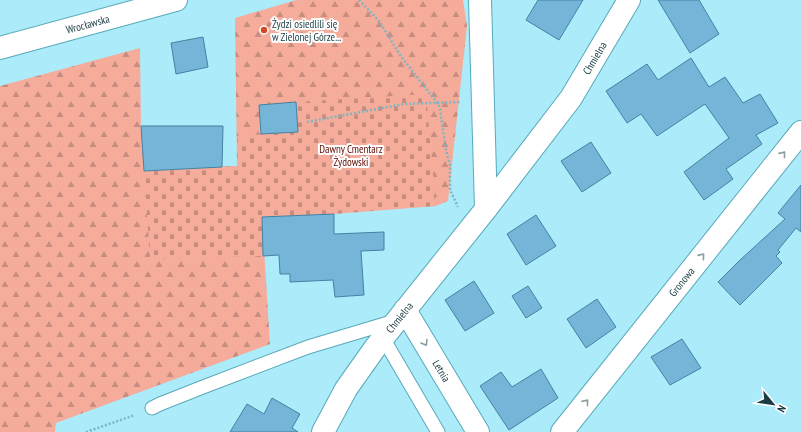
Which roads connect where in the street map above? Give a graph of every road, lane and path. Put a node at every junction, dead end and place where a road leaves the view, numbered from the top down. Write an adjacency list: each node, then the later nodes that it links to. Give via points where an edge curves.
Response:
1 (176, 0): 5 (street, Wrocławska)
2 (359, 0): 7 (path, via 380,21 400,55)
3 (480, 0): 6 (street)
4 (629, 0): 10 (street, Chmielna, via 571,98)
5 (0, 48)
6 (483, 101): 7 (path); 10 (street)
7 (438, 104): 8 (path, via 404,104); 11 (path, via 450,165 450,190)
8 (307, 122)
9 (801, 132): 19 (street, Gronowa, one-way to 9)
10 (486, 209): 11 (street, Chmielna)
11 (470, 229): 12 (street, Chmielna)
12 (400, 316): 13 (street, Chmielna); 14 (lane, via 308,347); 18 (street, Letnia, one-way to 18)
13 (383, 338): 16 (street, Chmielna, via 346,390); 17 (lane)
14 (159, 408): 15 (path)
15 (86, 432)
16 (323, 432)
17 (438, 432)
18 (478, 432)
19 (562, 432)

